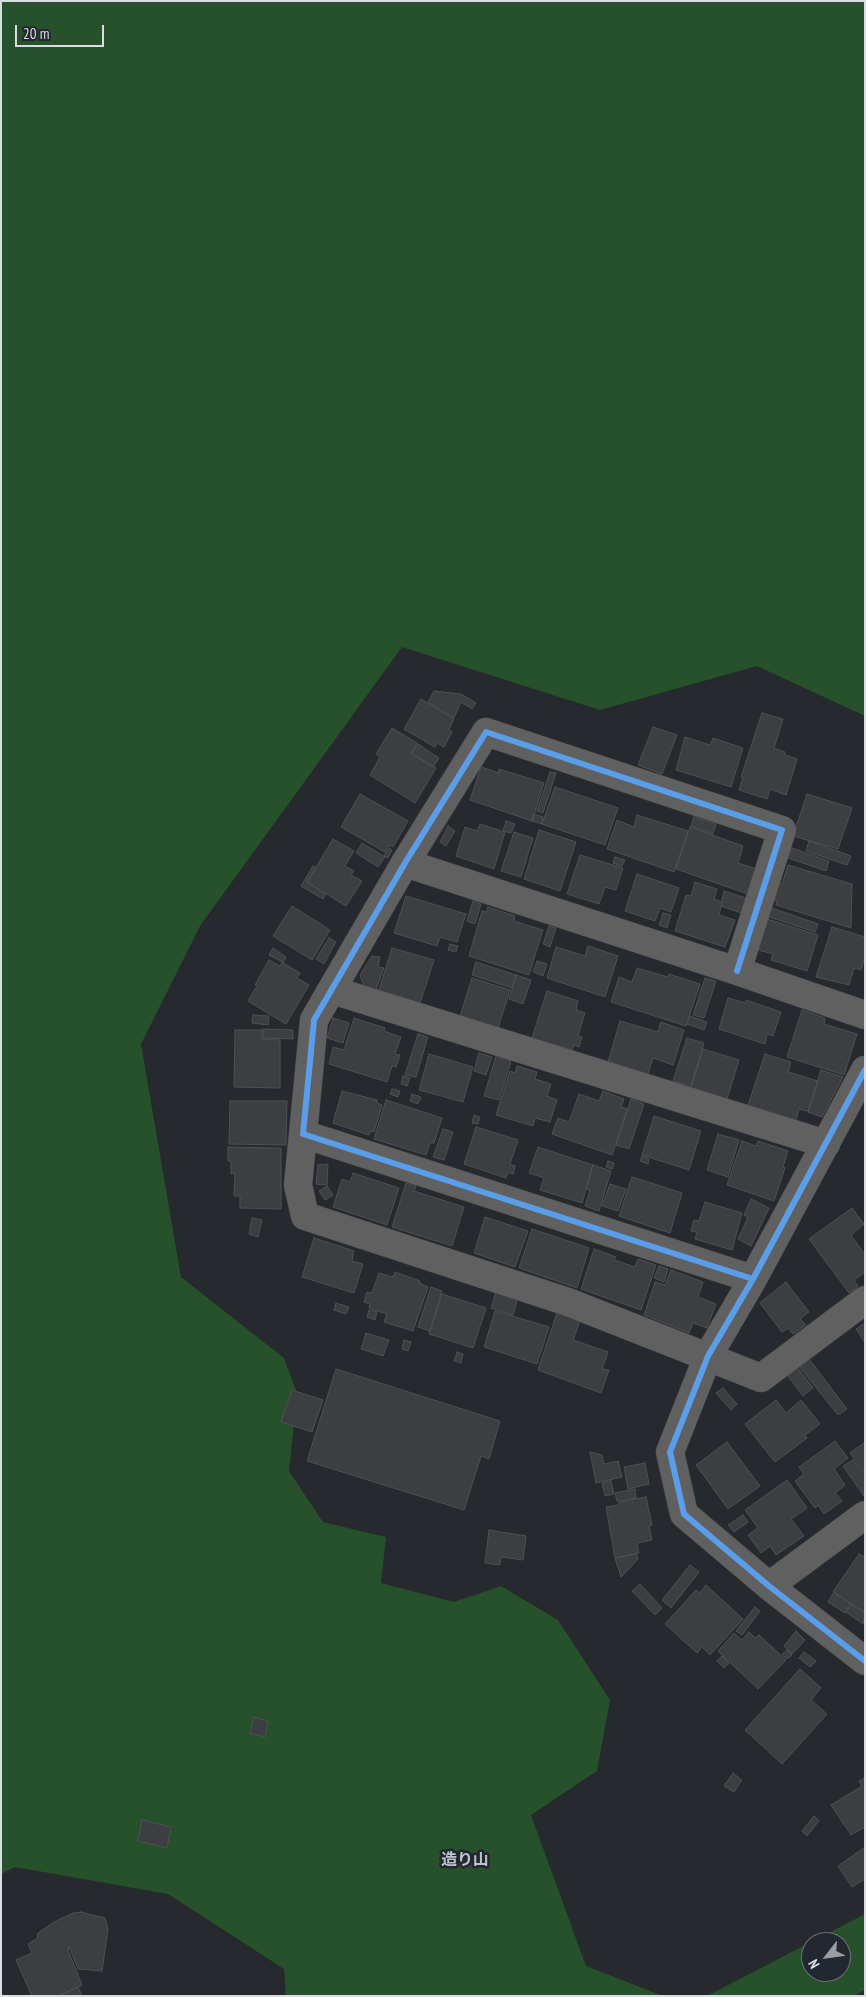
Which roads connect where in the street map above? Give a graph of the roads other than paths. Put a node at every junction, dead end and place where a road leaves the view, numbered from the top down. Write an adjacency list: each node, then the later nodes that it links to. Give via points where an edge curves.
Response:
1 (405, 863): 2 (street); 2 (street, via 486,732 505,738 782,830); 3 (street)
2 (737, 971): 4 (street)
3 (332, 990): 6 (street, via 314,1020); 7 (street)
4 (865, 1015)
5 (865, 1070): 7 (street)
6 (303, 1134): 8 (street); 10 (street, via 298,1185 305,1216 568,1302)
7 (826, 1144): 8 (street)
8 (753, 1279): 10 (street)
9 (865, 1300): 10 (street, via 761,1378)
10 (708, 1356): 12 (street, via 670,1452 684,1514)
11 (865, 1515): 12 (street)
12 (769, 1586): 13 (street)
13 (865, 1661)

